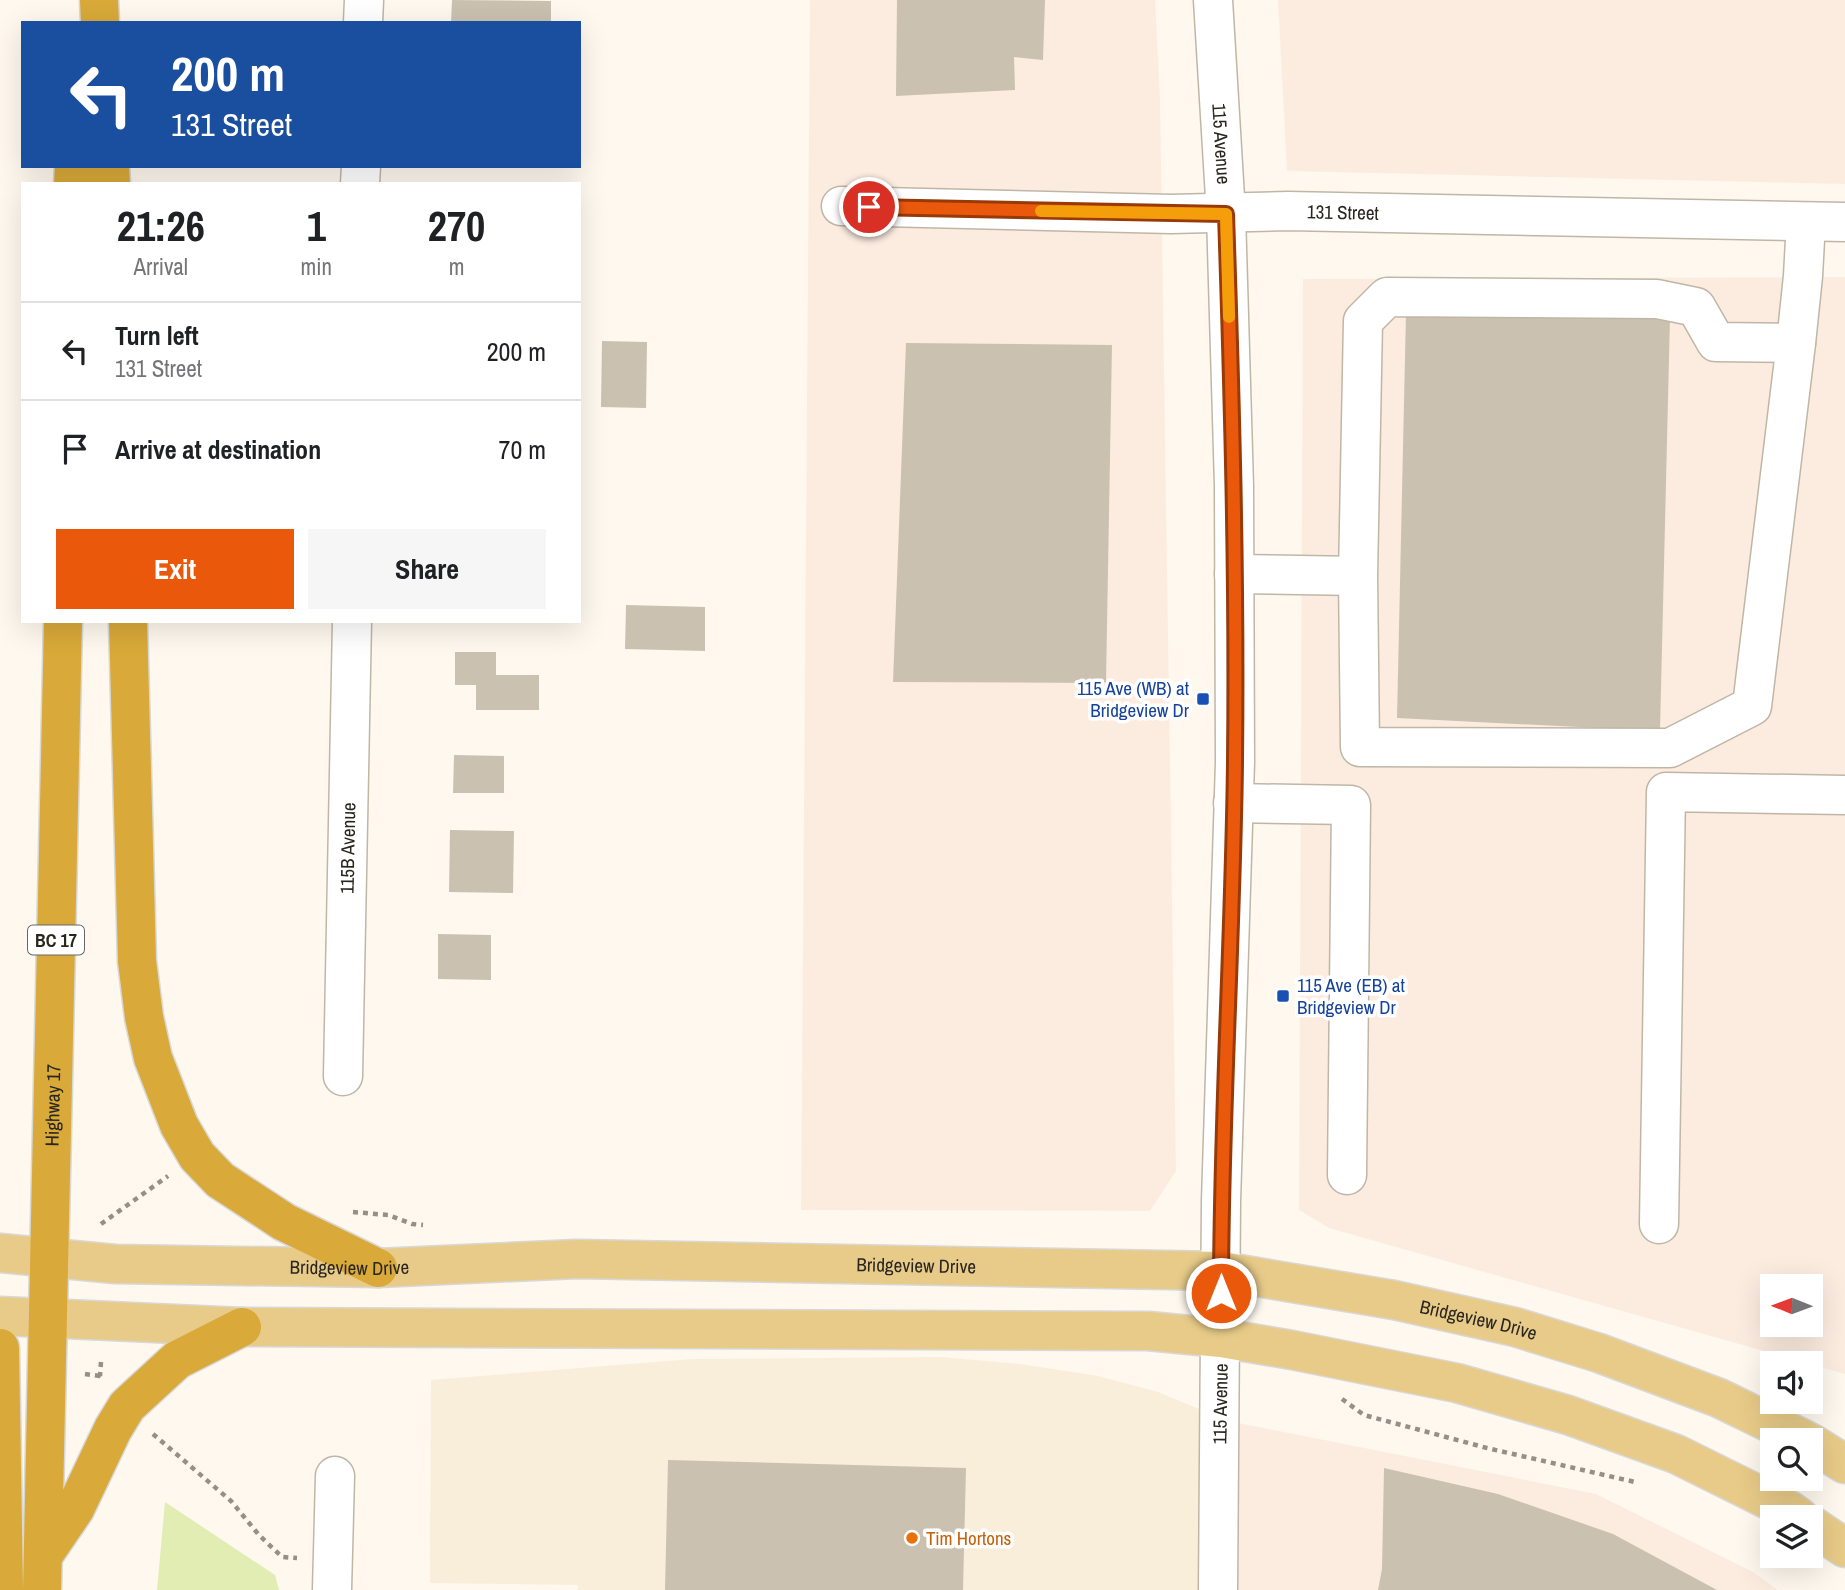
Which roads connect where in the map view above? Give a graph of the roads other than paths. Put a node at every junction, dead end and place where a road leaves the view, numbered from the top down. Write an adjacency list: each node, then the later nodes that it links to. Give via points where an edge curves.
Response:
1 (77, 0): 5 (highway)
2 (99, 0): 6 (highway)
3 (364, 0): 7 (street)
4 (1213, 0): 9 (street, 115 Avenue)
5 (77, 21)
6 (100, 21)
7 (363, 21)
8 (841, 206): 9 (street, 131 Street)
9 (1226, 214): 10 (street, 131 Street); 13 (street, 115 Avenue)
10 (1806, 222): 11 (street, 131 Street); 12 (street)
11 (1845, 222)
12 (1796, 343): 14 (street, via 1716,342 1696,307 1657,299 1387,297 1363,321); 14 (street, via 1752,706 1670,748 1360,747)
13 (1234, 574): 14 (street); 19 (street, 115 Avenue)
14 (1358, 576)
15 (64, 623): 24 (highway, Highway 17 / BC 17)
16 (128, 623): 25 (highway, via 137,961 153,1058 164,1091 197,1156 220,1180 284,1222)
17 (352, 623): 20 (street, 115B Avenue)
18 (1845, 795): 22 (street, via 1666,792)
19 (1233, 803): 21 (street, via 1351,805); 26 (street, 115 Avenue)
20 (343, 1076)
21 (1347, 1175)
22 (1659, 1224)
23 (0, 1253): 24 (main road, Bridgeview Drive)
24 (49, 1258): 25 (main road, Bridgeview Drive, via 101,1264); 28 (highway, Highway 17 / BC 17)
25 (379, 1268): 26 (main road, Bridgeview Drive, via 577,1259)
26 (1221, 1271): 30 (street, 115 Avenue); 32 (main road, Bridgeview Drive, via 1394,1300 1515,1327 1719,1398)
27 (0, 1316): 28 (main road)
28 (48, 1318): 29 (main road); 37 (highway, Highway 17 / BC 17)
29 (242, 1327): 30 (main road, via 1134,1331); 37 (highway, via 177,1360 127,1406)
30 (1221, 1338): 36 (main road, via 1457,1384 1568,1415 1676,1454); 40 (street, 115 Avenue)
31 (0, 1348): 39 (highway)
32 (1780, 1428)
33 (1823, 1451): 34 (main road)
34 (1845, 1465)
35 (335, 1476): 38 (street)
36 (1779, 1505)
37 (43, 1573)
38 (333, 1575)
39 (4, 1590)
40 (1218, 1590)

